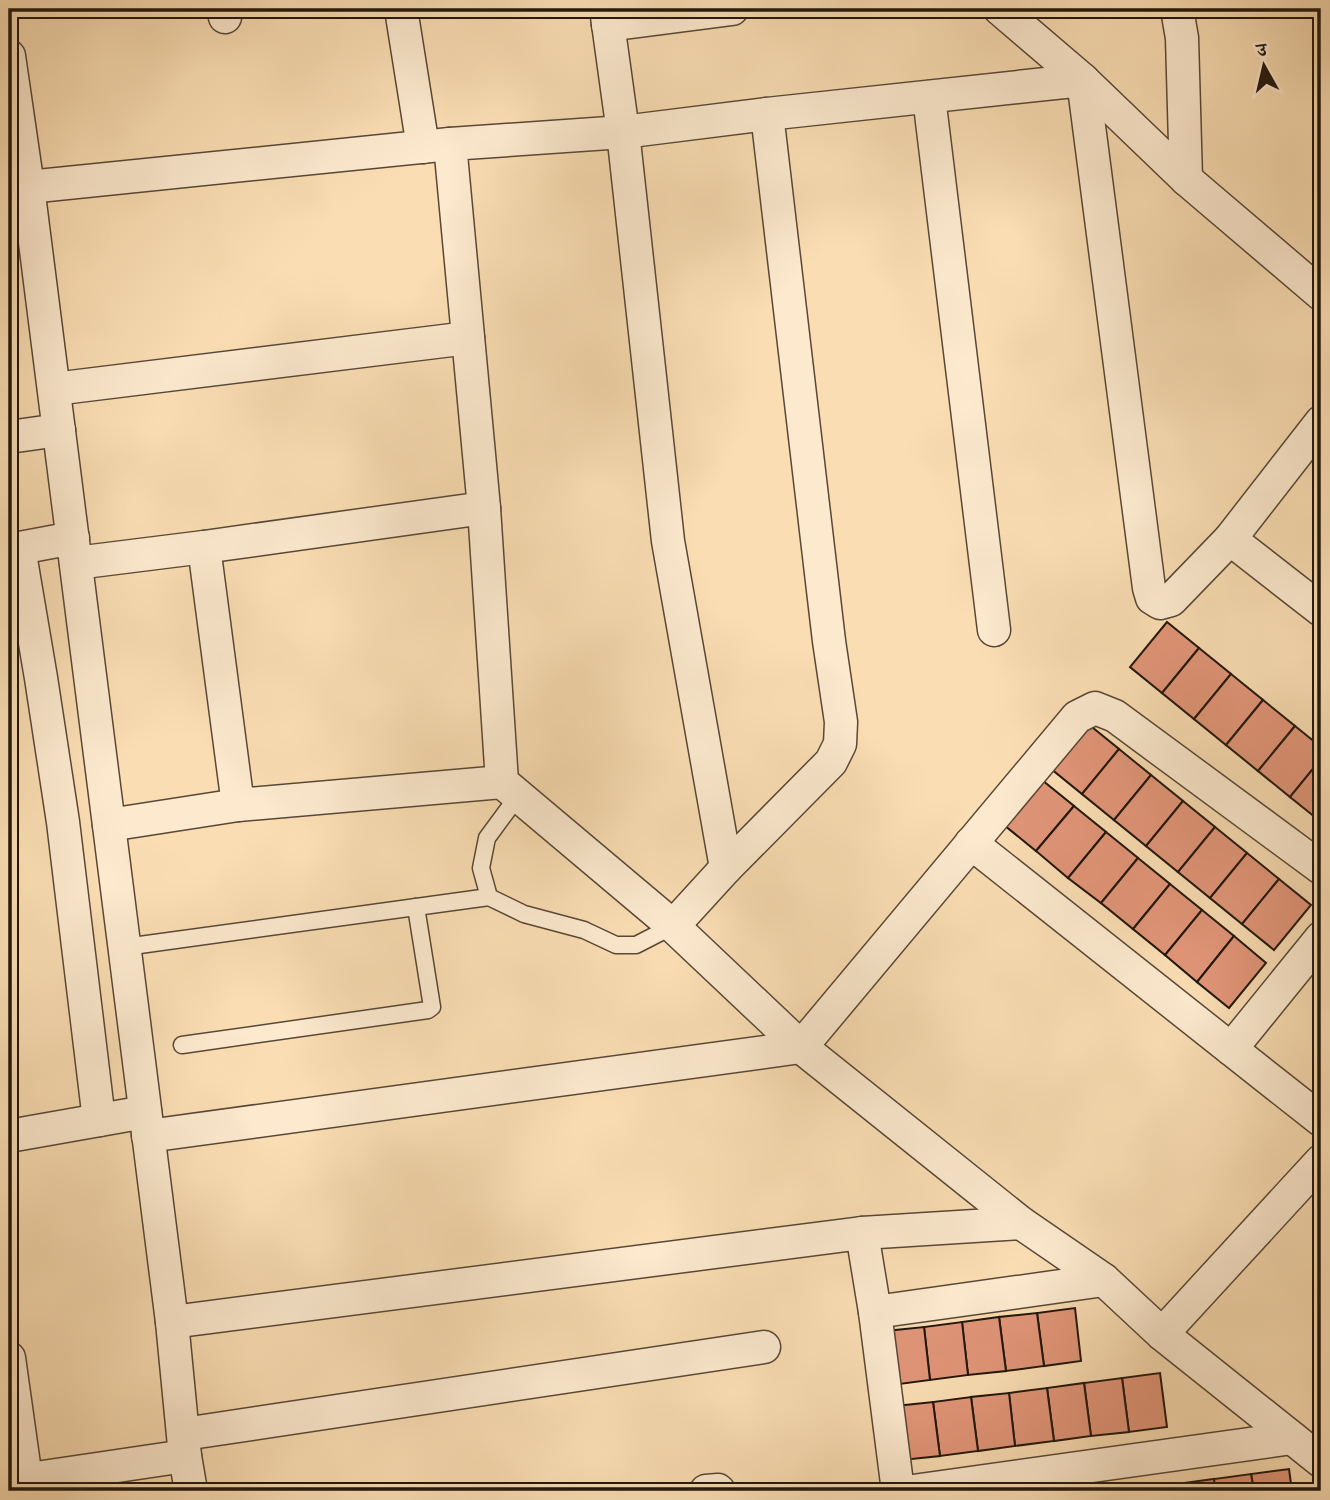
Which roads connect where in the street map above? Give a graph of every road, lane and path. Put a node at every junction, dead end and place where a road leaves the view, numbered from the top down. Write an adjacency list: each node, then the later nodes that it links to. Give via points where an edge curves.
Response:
1 (401, 9): 11 (street)
2 (732, 9): 5 (street)
3 (1000, 9): 7 (street)
4 (1177, 9): 12 (street)
5 (607, 17): 10 (street)
6 (9, 56): 13 (street)
7 (1083, 80): 8 (street); 12 (street); 21 (street, via 1152,598 1160,603 1171,600)
8 (929, 97): 9 (street); 26 (street)
9 (767, 114): 10 (street); 31 (street, via 841,722 840,744 831,762)
10 (623, 132): 11 (street); 31 (street, via 668,541)
11 (436, 145): 13 (street); 15 (street)
12 (1186, 179): 14 (street)
13 (28, 187): 16 (street)
14 (1321, 293)
15 (468, 338): 16 (street); 20 (street)
16 (54, 389): 18 (street)
17 (1321, 422): 21 (street)
18 (59, 430): 19 (street); 24 (street)
19 (9, 437)
20 (484, 508): 22 (street); 27 (street)
21 (1230, 539): 25 (street)
22 (204, 547): 24 (street); 28 (street)
23 (14, 549): 24 (street); 41 (street, via 41,678 63,822)
24 (74, 550): 29 (street)
25 (1321, 610)
26 (994, 630)
27 (510, 789): 28 (street); 33 (lane, via 487,838 481,867); 35 (street)
28 (238, 805): 29 (street)
29 (109, 825): 37 (street)
30 (971, 843): 32 (street, via 1077,717 1095,708 1115,716); 39 (street); 40 (street)
31 (726, 868): 35 (street)
32 (1321, 868)
33 (488, 897): 34 (lane); 35 (lane, via 616,945 636,945)
34 (416, 906): 37 (lane); 38 (lane, via 432,1007 428,1010)
35 (673, 926): 39 (street)
36 (1321, 938): 40 (street)
37 (125, 947): 43 (street)
38 (182, 1045)
39 (801, 1047): 43 (street); 46 (street)
40 (1231, 1049): 42 (street)
41 (99, 1120): 43 (street); 44 (street)
42 (1321, 1120)
43 (147, 1124): 50 (street)
44 (9, 1136)
45 (1321, 1161): 51 (street)
46 (1021, 1223): 47 (street); 48 (street)
47 (862, 1233): 49 (street); 50 (street)
48 (1104, 1280): 49 (street); 51 (street)
49 (875, 1312): 61 (street)
50 (172, 1322): 55 (street)
51 (1162, 1334): 54 (street)
52 (764, 1347): 55 (street)
53 (9, 1358): 57 (street)
54 (1292, 1438): 56 (street); 62 (street)
55 (184, 1445): 57 (street); 58 (street)
56 (1321, 1461)
57 (17, 1480)
58 (191, 1491)
59 (706, 1491): 60 (street)
60 (719, 1491)
61 (898, 1491)
62 (914, 1491)

